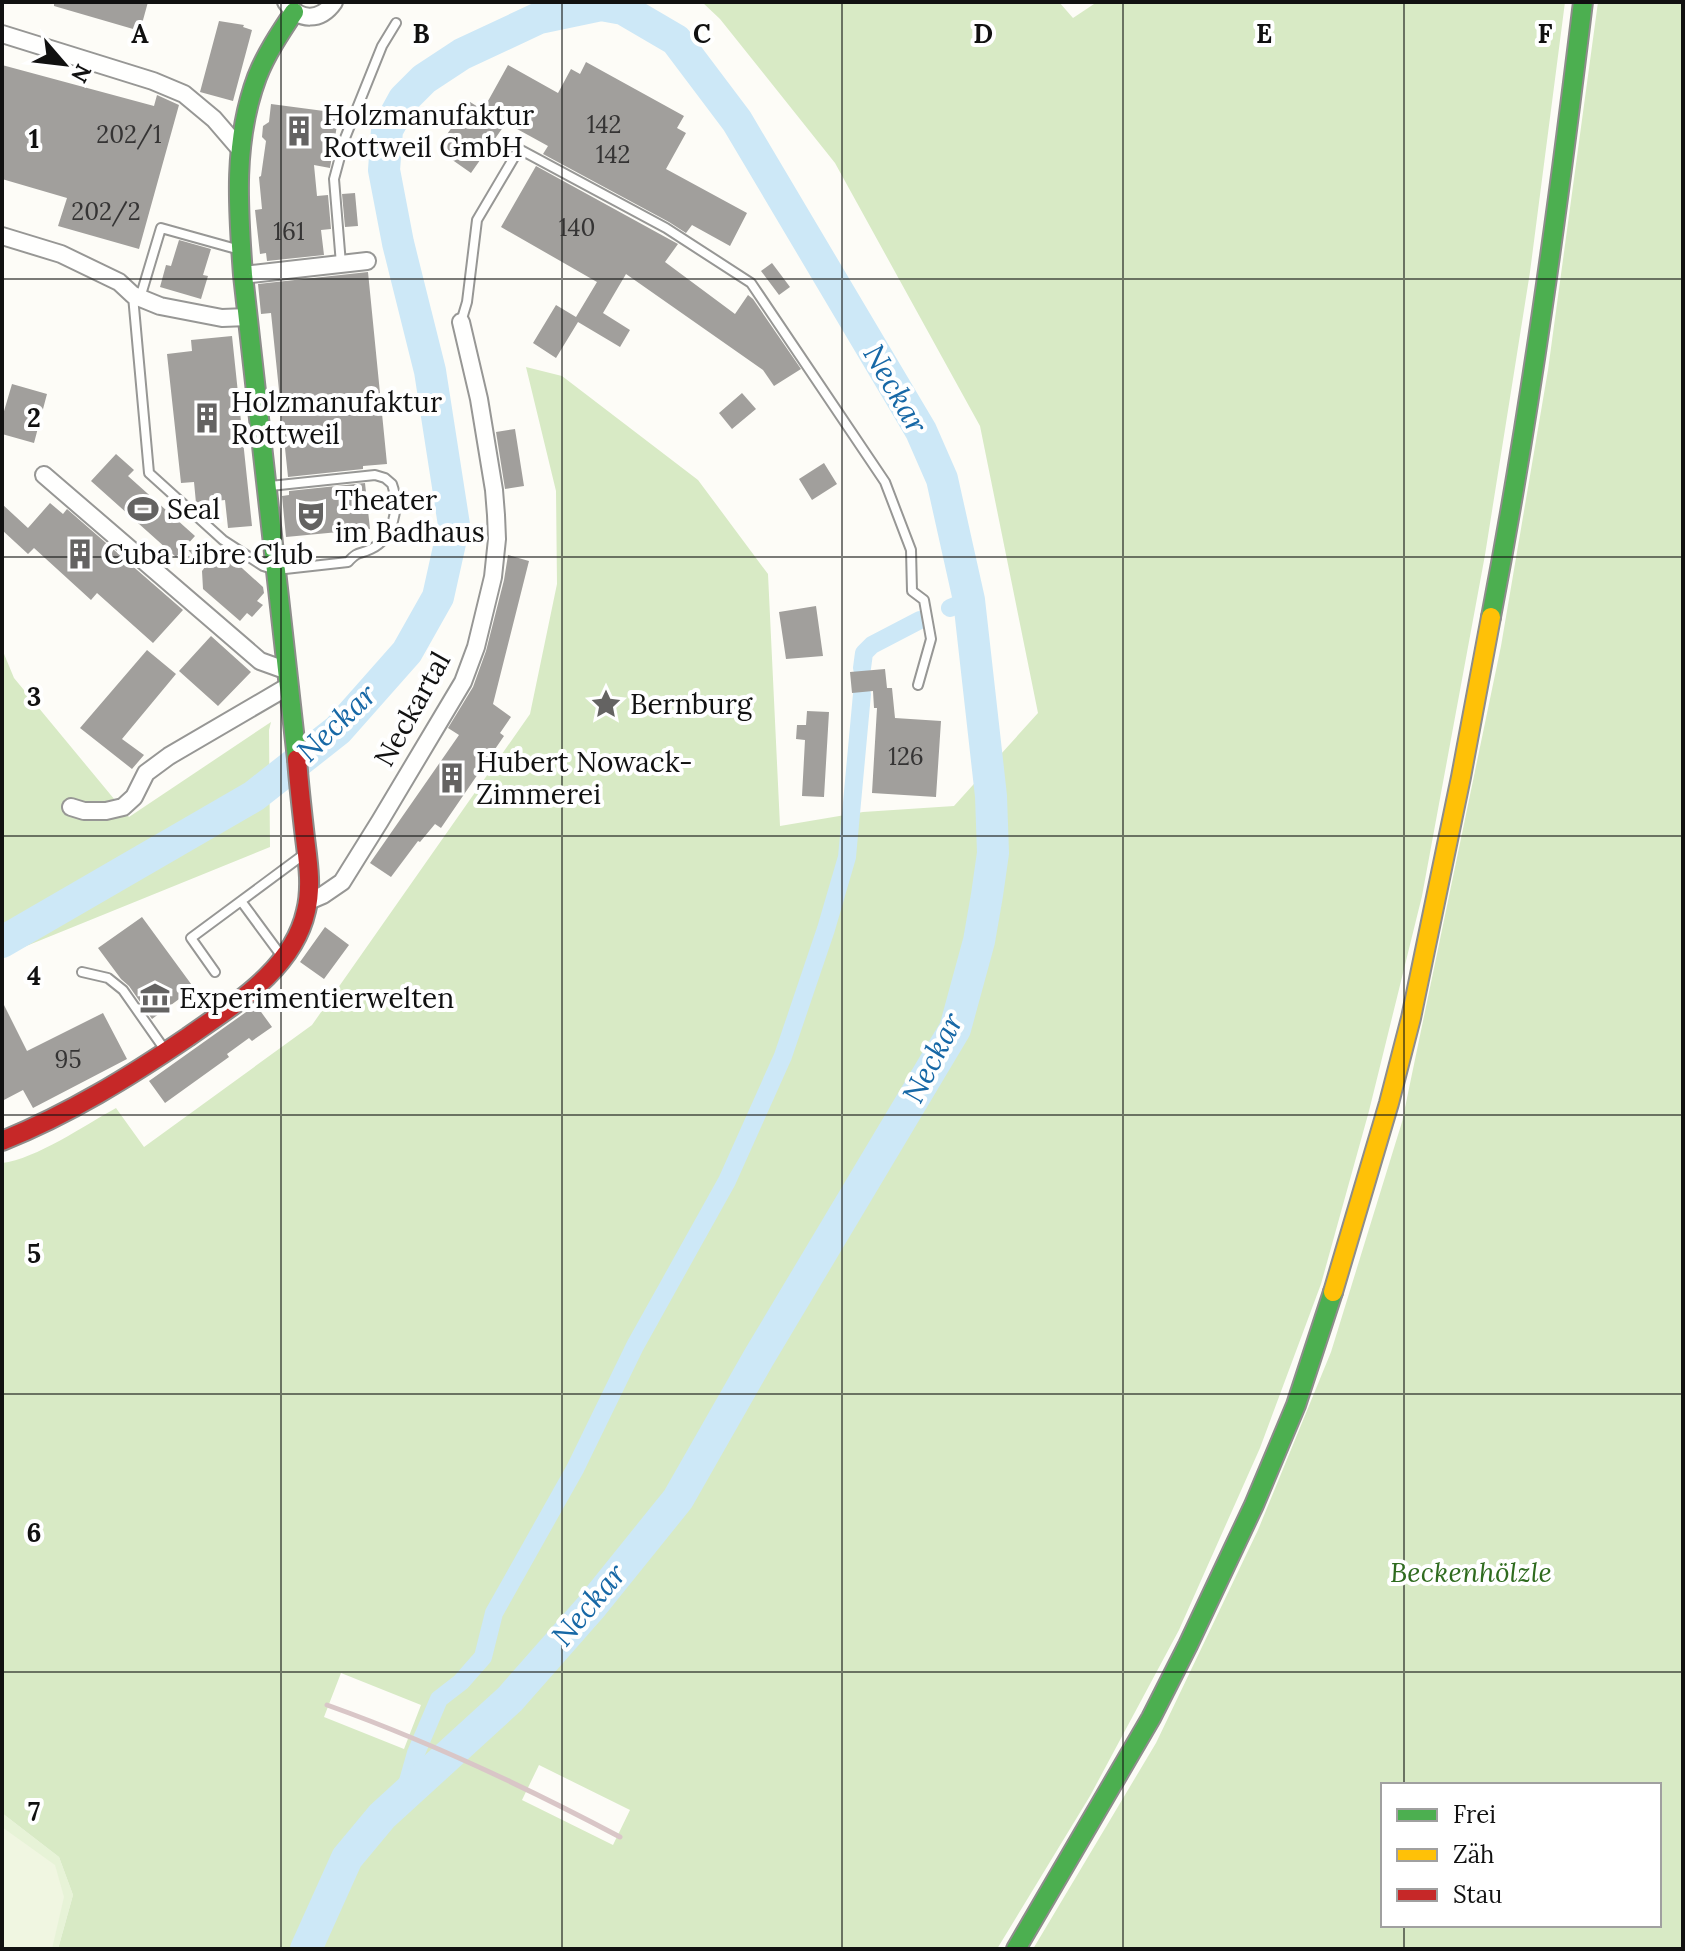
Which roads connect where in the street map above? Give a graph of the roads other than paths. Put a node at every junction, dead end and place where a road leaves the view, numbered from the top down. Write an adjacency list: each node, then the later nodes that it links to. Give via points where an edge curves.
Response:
1 (334, 2): 3 (street, via 316,17 300,16)
2 (1583, 2): 29 (main road, via 1516,486 1461,777 1385,1119 1296,1405 1254,1505 1151,1718)
3 (290, 7): 6 (main road, via 259,71)
4 (396, 23): 10 (lane, via 345,138 334,179)
5 (2, 34): 6 (street, via 184,94)
6 (239, 148): 8 (main road)
7 (2, 236): 12 (street, via 61,254 119,282)
8 (241, 250): 11 (main road); 12 (lane, via 161,228)
9 (367, 261): 10 (street)
10 (341, 264): 11 (street)
11 (243, 275): 13 (main road)
12 (136, 297): 13 (street, via 222,318); 17 (lane, via 149,473 223,540)
13 (248, 317): 16 (main road)
14 (461, 322): 19 (lane, via 477,220 519,149 666,228 751,283 885,482 911,550 912,591 924,600 931,639); 23 (street, Neckartal, via 496,515 493,577 476,647 463,682 342,882)
15 (44, 475): 18 (street)
16 (267, 487): 17 (main road); 17 (lane, via 375,475 392,484 396,507 381,541 348,562)
17 (276, 570): 18 (main road)
18 (286, 679): 20 (street, via 146,773 123,807); 21 (main road)
19 (918, 685)
20 (71, 807)
21 (306, 853): 22 (lane); 23 (main road)
22 (241, 901): 24 (lane); 26 (lane, via 191,938)
23 (309, 901): 24 (main road, via 303,925)
24 (283, 958): 27 (main road, via 230,1007)
25 (82, 972): 27 (lane, via 108,978 123,990)
26 (215, 972)
27 (167, 1051): 28 (main road, via 87,1100)
28 (2, 1141)
29 (1016, 1949)

